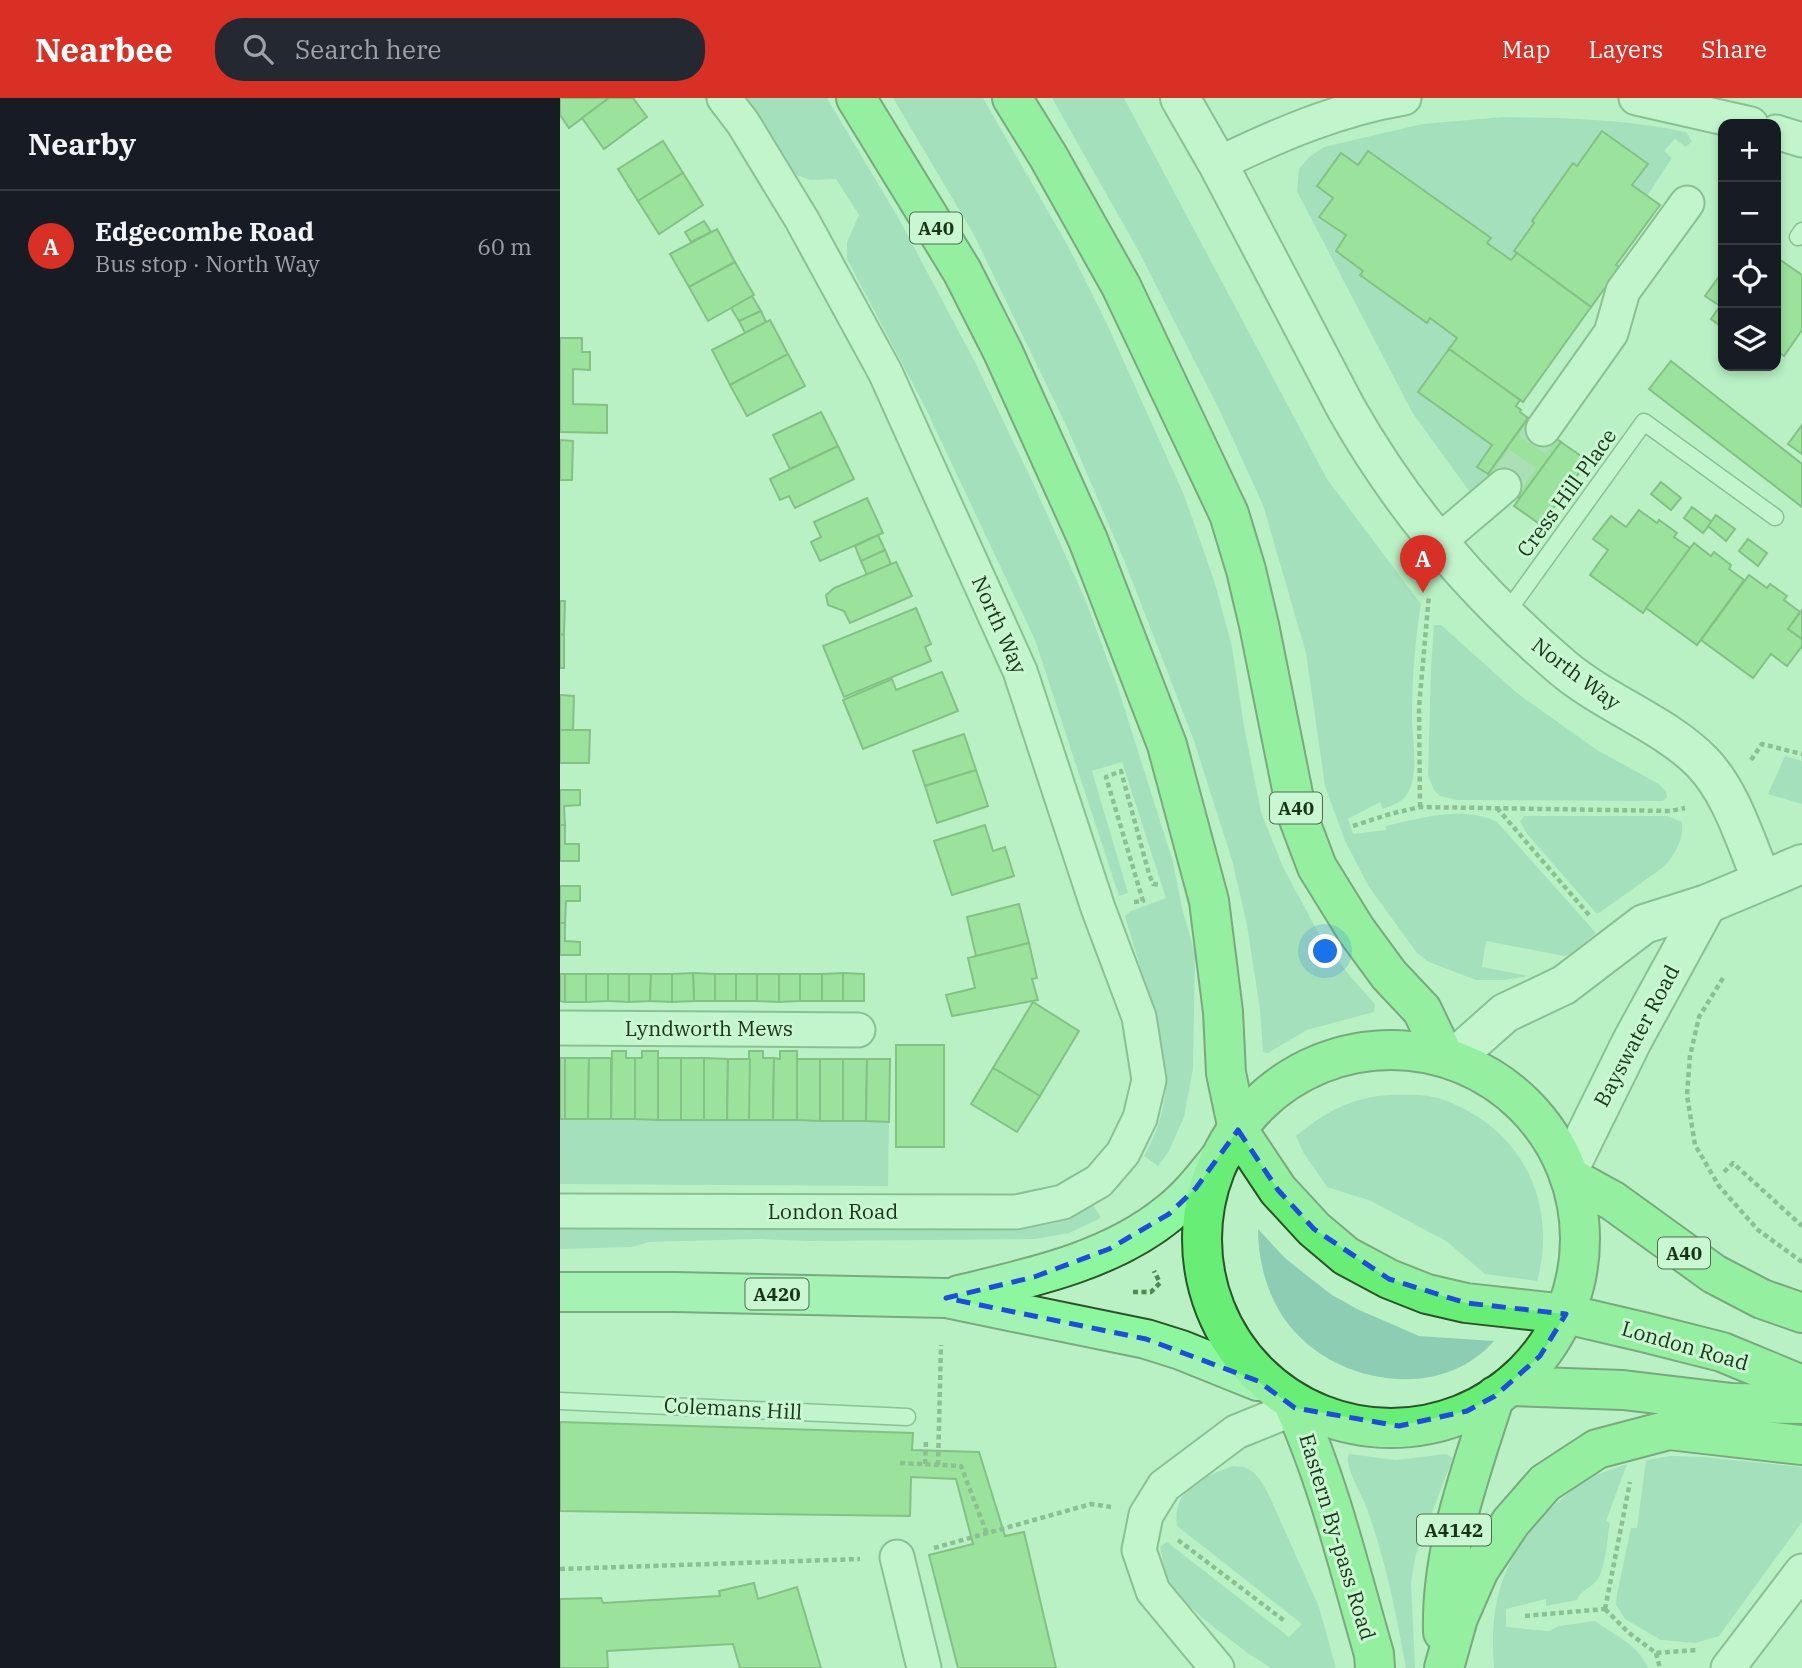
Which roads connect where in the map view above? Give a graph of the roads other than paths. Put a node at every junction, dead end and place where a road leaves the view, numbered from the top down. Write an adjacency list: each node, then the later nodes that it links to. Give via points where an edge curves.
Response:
1 (724, 98): 25 (street, North Way, via 802,220 886,372 1020,671 1139,1017 1149,1080 1140,1118 1123,1153)
2 (856, 98): 23 (highway, A40, via 962,271 1003,352 1088,540 1167,745 1209,901 1223,1012)
3 (1012, 98): 22 (highway, A40, via 1121,286 1228,514 1259,625 1297,814 1317,867 1356,930 1422,1010)
4 (1180, 98): 10 (street, North Way)
5 (1404, 98): 10 (street, via 1336,114)
6 (1636, 98): 7 (street)
7 (1729, 119)
8 (1781, 134): 9 (street)
9 (1802, 140)
10 (1218, 164): 15 (street, North Way, via 1368,447)
11 (1687, 203): 12 (street, via 1623,291 1611,334)
12 (1543, 429)
13 (1504, 486): 15 (street)
14 (1775, 517): 16 (lane, Cress Hill Place, via 1644,422)
15 (1437, 543): 16 (street, North Way)
16 (1504, 617): 18 (street, North Way, via 1590,689 1667,735 1702,762 1727,800)
17 (1802, 864): 18 (street)
18 (1762, 880): 19 (street)
19 (1707, 904): 22 (street, via 1644,925 1564,985 1505,1013); 24 (street, Bayswater Road, via 1632,1041)
20 (560, 1028): 21 (street, Lyndworth Mews)
21 (858, 1030)
22 (1448, 1057): 23 (highway, via 1407,1049 1336,1058 1293,1078 1264,1100); 24 (highway, via 1506,1087 1544,1124)
23 (1231, 1142): 28 (main road, A420, via 1169,1214 1120,1244 1034,1277); 30 (highway, London Road, via 1314,1229 1388,1279 1466,1303); 31 (highway, via 1209,1197 1202,1261 1216,1320)
24 (1571, 1174): 29 (highway, A40, via 1714,1274); 30 (highway, via 1581,1218 1580,1266)
25 (1099, 1181): 26 (street, London Road, via 1063,1202 1016,1212)
26 (560, 1211)
27 (560, 1292): 28 (main road, A420)
28 (946, 1298): 31 (main road, A420, via 1146,1339)
29 (1802, 1313)
30 (1566, 1314): 32 (highway, London Road, via 1722,1352); 33 (highway, via 1540,1356)
31 (1258, 1381): 37 (highway)
32 (1802, 1385)
33 (1502, 1391): 35 (highway, via 1623,1390); 37 (highway, via 1467,1411 1429,1423 1399,1426 1347,1421); 46 (highway, A4142, via 1462,1499 1446,1565)
34 (560, 1401): 38 (lane, Colemans Hill)
35 (1732, 1403): 36 (highway); 39 (highway)
36 (1802, 1404)
37 (1295, 1408): 44 (street, via 1236,1432 1164,1486 1146,1515 1139,1550 1153,1591); 45 (highway, Eastern By-pass Road, via 1314,1450)
38 (907, 1417)
39 (1802, 1431)
40 (1802, 1445): 46 (highway, via 1669,1430 1597,1449 1545,1483 1511,1522 1479,1570 1458,1618)
41 (897, 1557): 43 (street)
42 (1802, 1571): 47 (street)
43 (923, 1668)
44 (1217, 1668)
45 (1375, 1668)
46 (1444, 1668)
47 (1728, 1668)

